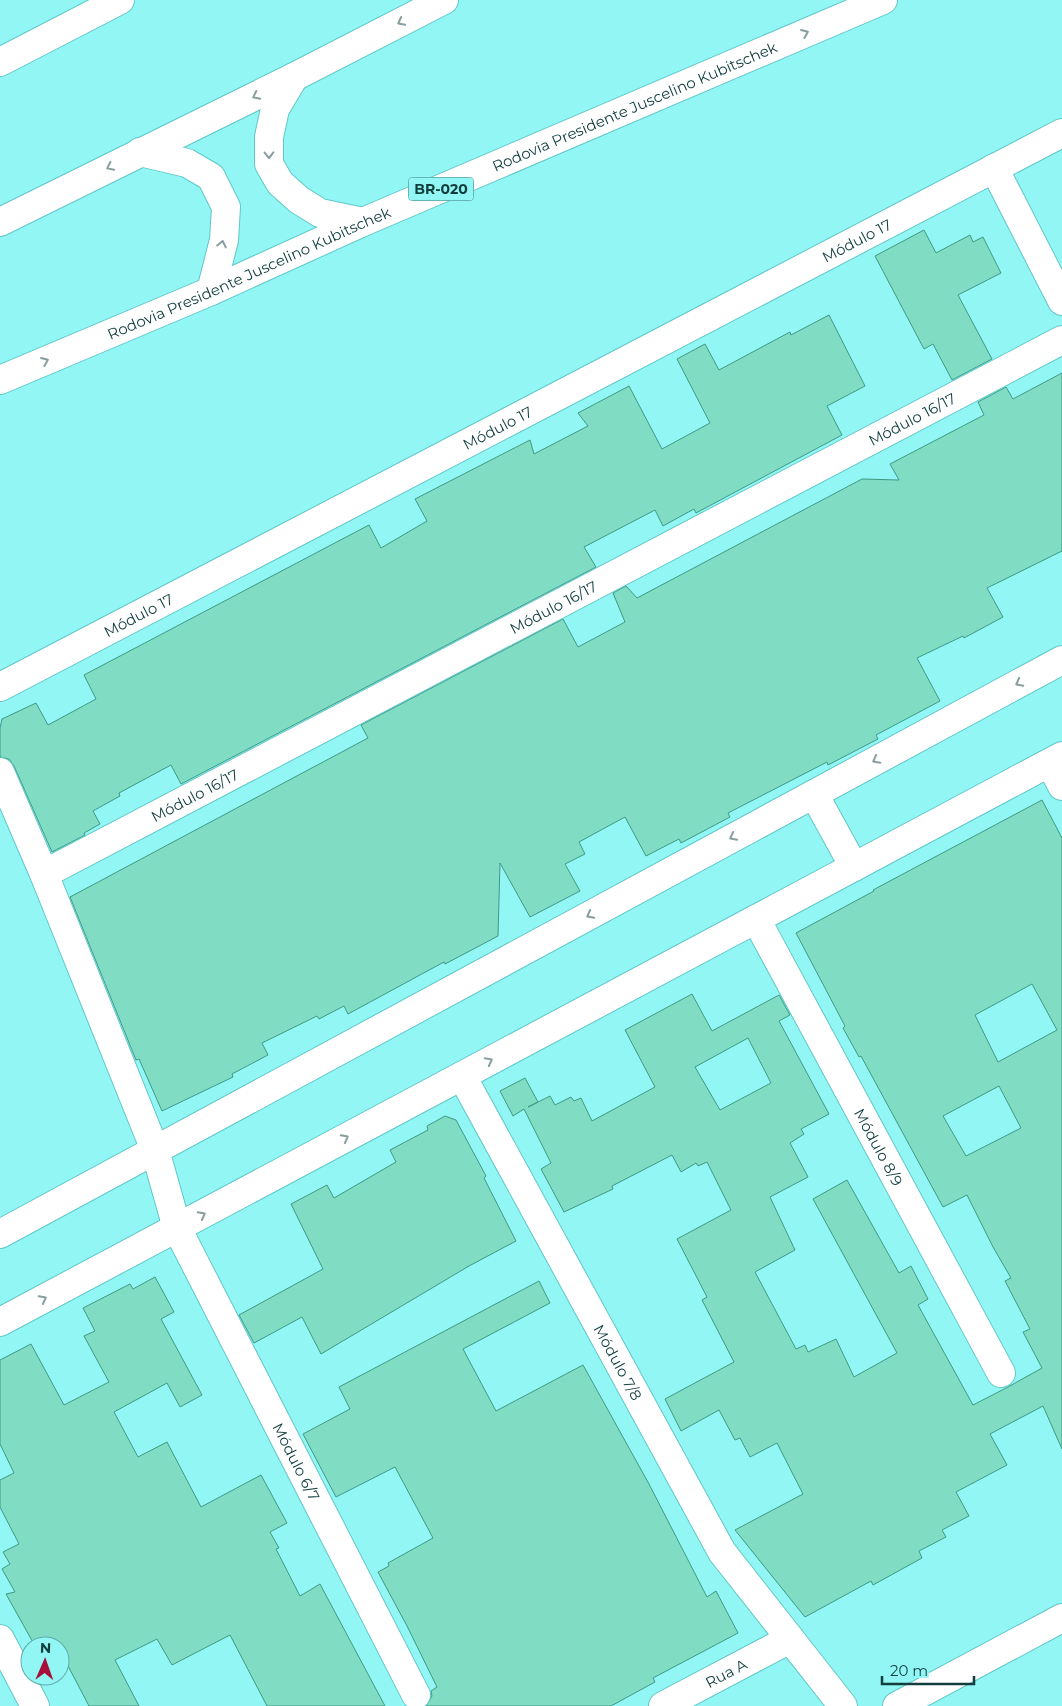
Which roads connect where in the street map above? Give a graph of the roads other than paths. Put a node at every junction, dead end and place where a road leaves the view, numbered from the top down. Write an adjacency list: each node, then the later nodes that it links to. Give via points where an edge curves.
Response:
1 (120, 0): 4 (main road)
2 (444, 0): 5 (main road, one-way to 5)
3 (883, 0): 10 (main road, Rodovia Presidente Juscelino Kubitschek / BR-020, one-way to 3)
4 (0, 62)
5 (294, 77): 7 (main road, one-way to 7); 10 (main road, one-way to 10, via 275,109 269,137 270,164 280,184 299,200 320,213)
6 (1062, 133): 8 (main road, Módulo 17)
7 (140, 152): 9 (main road, one-way to 9); 11 (main road, one-way to 7, via 224,240 226,207 211,178 187,163)
8 (994, 168): 12 (main road); 16 (main road, Módulo 17)
9 (0, 222)
10 (363, 222): 11 (main road, Rodovia Presidente Juscelino Kubitschek / BR-020)
11 (210, 291): 14 (main road, Rodovia Presidente Juscelino Kubitschek / BR-020, one-way to 11)
12 (1062, 301)
13 (1062, 340): 21 (main road, Módulo 16/17)
14 (0, 380)
15 (1062, 660): 19 (main road, one-way to 19)
16 (0, 687)
17 (1058, 768): 20 (main road)
18 (0, 772): 21 (main road, Módulo 6/7)
19 (814, 794): 20 (main road); 24 (main road, one-way to 24)
20 (854, 867): 22 (main road)
21 (44, 874): 24 (main road, Módulo 6/7)
22 (756, 920): 23 (main road, one-way to 22); 28 (main road, Módulo 8/9)
23 (462, 1076): 25 (main road, one-way to 23); 30 (main road, Módulo 7/8, via 722,1552)
24 (155, 1150): 25 (main road, Módulo 6/7); 26 (main road)
25 (177, 1228): 27 (main road, one-way to 25); 32 (main road, Módulo 6/7)
26 (0, 1234)
27 (0, 1322)
28 (1001, 1373)
29 (1062, 1618): 36 (main road)
30 (790, 1639): 34 (main road, Rua A); 35 (main road, Módulo 7/8)
31 (0, 1640): 33 (main road)
32 (416, 1696)
33 (35, 1706)
34 (663, 1706)
35 (843, 1706)
36 (897, 1706)

